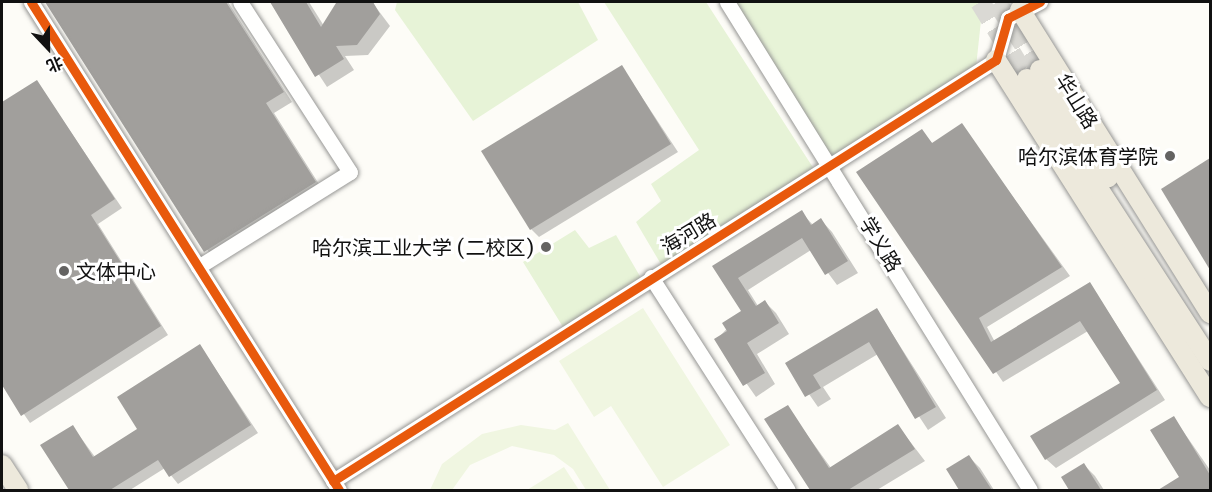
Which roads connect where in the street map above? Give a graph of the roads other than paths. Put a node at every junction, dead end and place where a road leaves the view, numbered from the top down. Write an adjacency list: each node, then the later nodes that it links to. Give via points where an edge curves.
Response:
1 (31, 2): 8 (street)
2 (240, 2): 8 (street, via 350,172)
3 (728, 2): 7 (street, 学义路)
4 (1040, 2): 5 (street)
5 (1014, 14): 6 (street); 10 (main road, 华山路)
6 (996, 60): 7 (street, 海河路); 13 (main road)
7 (834, 166): 9 (street, 海河路); 18 (street, 学义路)
8 (198, 267): 15 (street)
9 (651, 277): 15 (street, 海河路); 17 (street)
10 (1210, 313)
11 (1210, 336): 12 (main road, 华山路, via 1034,75)
12 (1210, 361)
13 (1210, 398)
14 (2, 465): 16 (main road)
15 (336, 486)
16 (18, 490)
17 (788, 490)
18 (1030, 490)

